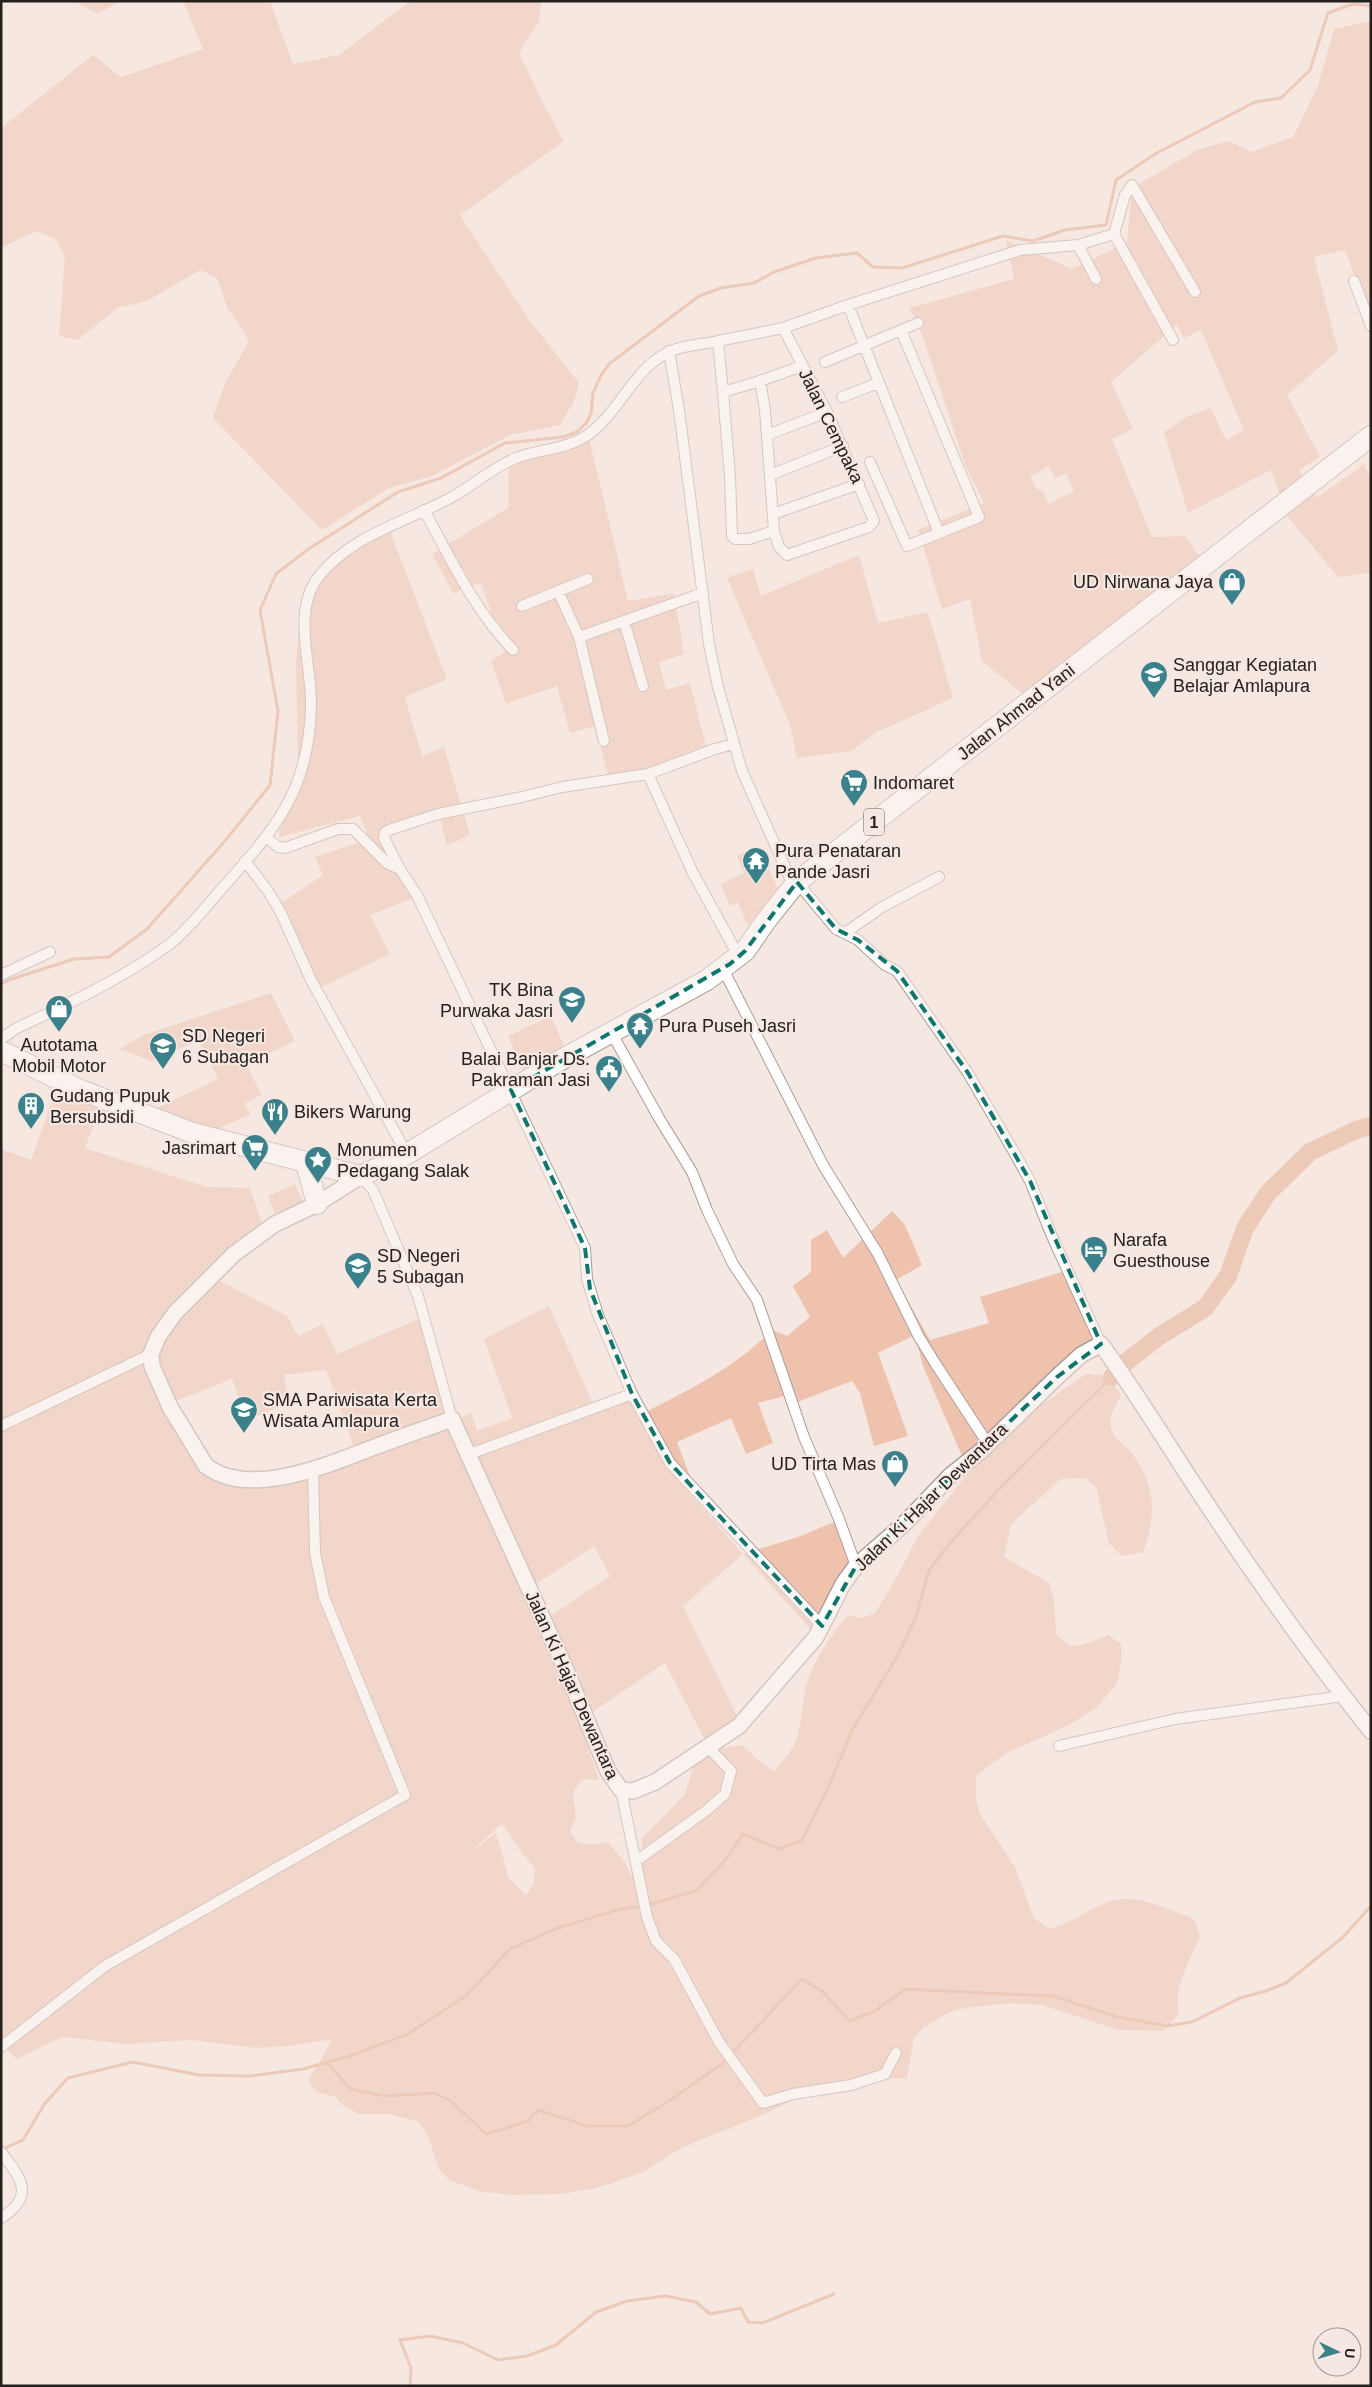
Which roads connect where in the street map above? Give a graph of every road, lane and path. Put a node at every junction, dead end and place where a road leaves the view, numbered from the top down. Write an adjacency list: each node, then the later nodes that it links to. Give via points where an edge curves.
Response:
1 (1114, 234): 2 (street); 5 (street, via 1125,196 1132,184); 11 (street)
2 (1078, 245): 3 (street); 6 (street, via 1020,250)
3 (1096, 279)
4 (1354, 281): 8 (street)
5 (1195, 292)
6 (848, 305): 9 (street); 13 (street)
7 (918, 323): 10 (street)
8 (1371, 326)
9 (783, 328): 12 (street); 16 (street, Jalan Cempaka)
10 (901, 330): 13 (street); 31 (street, via 979,517)
11 (1173, 340)
12 (718, 341): 14 (street); 19 (street)
13 (863, 346): 15 (street); 18 (street)
14 (670, 352): 28 (street, via 656,360 581,439 510,460 452,497); 34 (street)
15 (825, 362)
16 (802, 366): 17 (street); 21 (street, Jalan Cempaka)
17 (760, 381): 19 (street); 22 (street)
18 (878, 383): 20 (street); 31 (street)
19 (723, 392): 30 (street, via 732,536 735,540 743,540)
20 (842, 398)
21 (827, 412): 22 (street); 24 (street, Jalan Cempaka)
22 (767, 435): 26 (street)
23 (1371, 436): 47 (highway, Jalan Ahmad Yani / 1)
24 (842, 446): 26 (street); 27 (street, Jalan Cempaka)
25 (870, 462): 31 (street, via 907,546)
26 (770, 475): 29 (street)
27 (859, 484): 29 (street); 30 (street, Jalan Cempaka, via 874,518 869,527 790,554 783,553)
28 (424, 510): 38 (street, via 479,610); 43 (street, via 358,542 329,565 307,596 305,624 311,703 307,749 290,802)
29 (773, 514): 30 (street)
30 (774, 531)
31 (939, 533)
32 (588, 579): 33 (street)
33 (558, 591): 35 (street); 37 (street)
34 (703, 593): 36 (street); 41 (street, via 709,644)
35 (522, 606)
36 (624, 621): 37 (street); 39 (street)
37 (579, 637): 40 (street)
38 (513, 650)
39 (644, 686)
40 (604, 741)
41 (734, 744): 42 (street); 47 (street, via 742,771)
42 (648, 774): 45 (street, via 562,787 438,814 392,829 385,832 384,838); 50 (street)
43 (266, 837): 44 (street); 45 (street, via 278,847 285,848 338,829 354,829 388,864)
44 (245, 861): 53 (street, via 171,943 116,979); 56 (street, via 282,914 312,980)
45 (400, 869): 55 (street, via 417,895)
46 (939, 878): 48 (street, via 882,907)
47 (796, 885): 48 (street, via 836,929); 50 (highway, Jalan Ahmad Yani / 1, via 777,905 745,951)
48 (844, 933): 60 (street, via 897,971 968,1073 1030,1181)
49 (50, 952): 51 (street)
50 (731, 963): 52 (highway, Jalan Ahmad Yani / 1, via 707,980); 65 (street, via 815,1150 878,1254 919,1337)
51 (1, 975)
52 (611, 1032): 55 (highway, Jalan Ahmad Yani / 1); 68 (street, via 692,1172 733,1264 756,1300 804,1437)
53 (1, 1039)
54 (1, 1051): 57 (highway, via 78,1089 193,1133)
55 (511, 1090): 56 (highway, Jalan Ahmad Yani / 1); 62 (street, via 585,1248 590,1290)
56 (407, 1154): 58 (highway, Jalan Ahmad Yani / 1)
57 (306, 1163): 58 (highway); 59 (highway)
58 (361, 1176): 59 (street); 63 (street, via 373,1190 418,1296)
59 (317, 1204): 61 (street, via 263,1231 216,1270 175,1313 158,1337)
60 (1101, 1344): 65 (street, Jalan Ki Hajar Dewantara, via 1069,1366); 70 (street, via 1226,1532)
61 (151, 1354): 64 (street); 67 (street, via 152,1366 170,1407 206,1466 215,1473 264,1479)
62 (632, 1394): 66 (street); 69 (street, via 670,1463)
63 (452, 1419): 66 (street, Jalan Ki Hajar Dewantara); 67 (street)
64 (1, 1426)
65 (988, 1444): 68 (street, Jalan Ki Hajar Dewantara)
66 (467, 1455): 74 (street, Jalan Ki Hajar Dewantara, via 562,1661 608,1771)
67 (313, 1470): 76 (street, via 315,1553 324,1597 405,1795 105,1966)
68 (856, 1566): 69 (street, Jalan Ki Hajar Dewantara)
69 (822, 1626): 73 (street, Jalan Ki Hajar Dewantara, via 749,1717)
70 (1343, 1696): 71 (street); 72 (street, via 1175,1719)
71 (1371, 1731)
72 (1059, 1746)
73 (708, 1747): 74 (street, Jalan Ki Hajar Dewantara, via 647,1786 633,1791); 75 (street, via 731,1771 725,1794)
74 (621, 1790): 75 (street)
75 (636, 1861): 77 (street, via 656,1941 674,1959 719,2042 763,2103 793,2094 851,2086 885,2074)
76 (1, 2047)
77 (896, 2053)
78 (1, 2152): 79 (street, via 20,2179 22,2194 17,2206)
79 (1, 2218)

